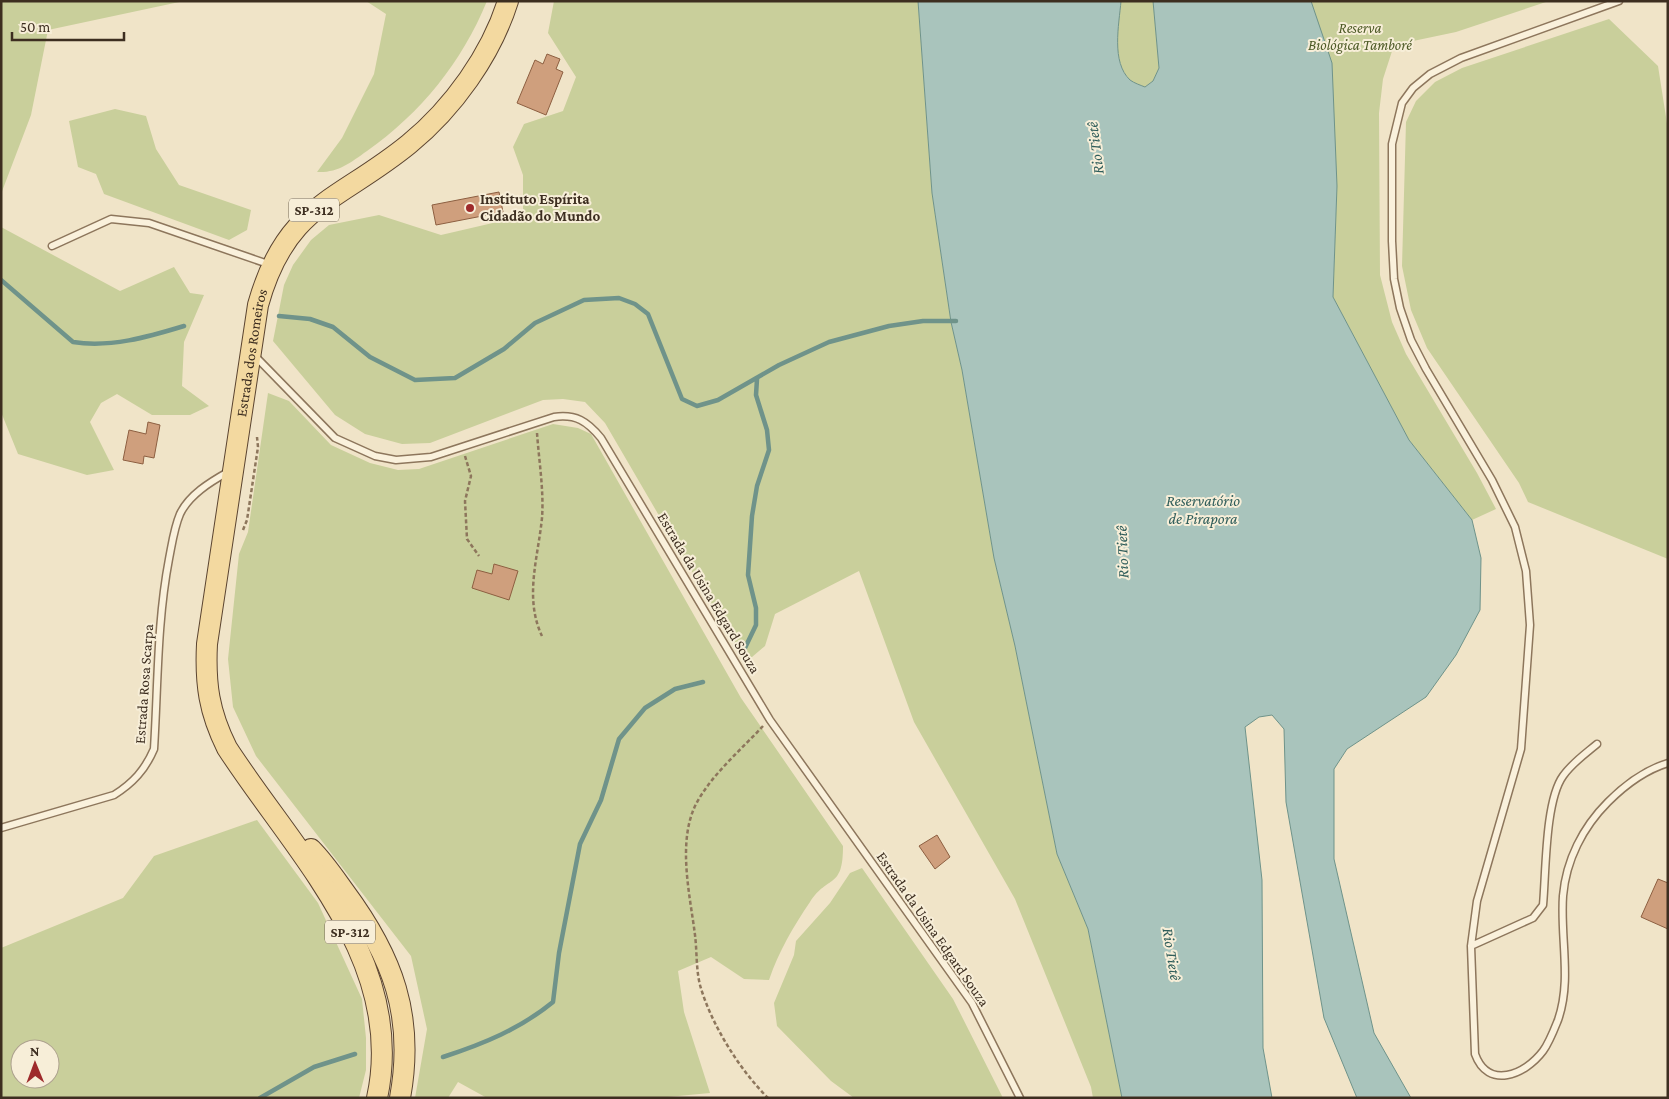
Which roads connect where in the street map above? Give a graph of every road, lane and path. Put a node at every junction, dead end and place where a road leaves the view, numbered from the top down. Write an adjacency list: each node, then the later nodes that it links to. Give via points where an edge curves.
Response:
1 (508, 1): 4 (main road, Estrada dos Romeiros / SP-312, via 486,50 453,100 409,144 322,202 287,238)
2 (1620, 1): 18 (lane, via 1461,58 1430,74 1413,88 1402,103 1392,144 1392,240 1394,279 1400,308 1426,369 1492,480 1515,527 1526,571 1530,625 1522,749 1477,901)
3 (52, 246): 4 (lane, via 111,219 149,223)
4 (272, 266): 5 (main road, Estrada dos Romeiros / SP-312, via 258,305)
5 (251, 352): 8 (lane, Estrada da Usina Edgard Souza, via 335,438 351,447 396,460 431,456); 9 (main road, Estrada dos Romeiros / SP-312)
6 (536, 422): 8 (lane, Estrada da Usina Edgard Souza); 12 (path, via 542,517 532,598 536,624); 13 (lane, Estrada da Usina Edgard Souza, via 568,415 581,418 602,438)
7 (256, 429): 10 (path, via 258,447 247,520)
8 (462, 447): 11 (path, via 471,476 465,501 468,539)
9 (234, 469): 16 (main road, Estrada dos Romeiros / SP-312, via 206,669 214,723); 17 (lane, Estrada Rosa Scarpa, via 212,480 194,496 181,513 175,529 159,633 154,749 147,764 127,787 114,795)
10 (241, 535)
11 (479, 556)
12 (542, 636)
13 (770, 720): 21 (path, via 719,773 696,804 688,830 687,862 700,984 733,1055); 22 (lane, Estrada da Usina Edgard Souza, via 972,1003)
14 (1597, 744): 18 (lane, via 1562,777 1552,800 1543,905 1533,918)
15 (1668, 764): 18 (lane, via 1641,775 1618,792 1595,814 1584,831 1569,862 1563,896 1565,993 1558,1021 1544,1050 1517,1073 1486,1073 1478,1063)
16 (255, 789): 19 (main road, Estrada dos Romeiros / SP-312, via 340,913 366,966 378,1010 382,1042); 20 (main road, Estrada dos Romeiros / SP-312, via 317,854 356,907 385,956 396,981 405,1039)
17 (1, 828)
18 (1471, 946)
19 (377, 1098)
20 (400, 1098)
21 (768, 1098)
22 (1020, 1098)

